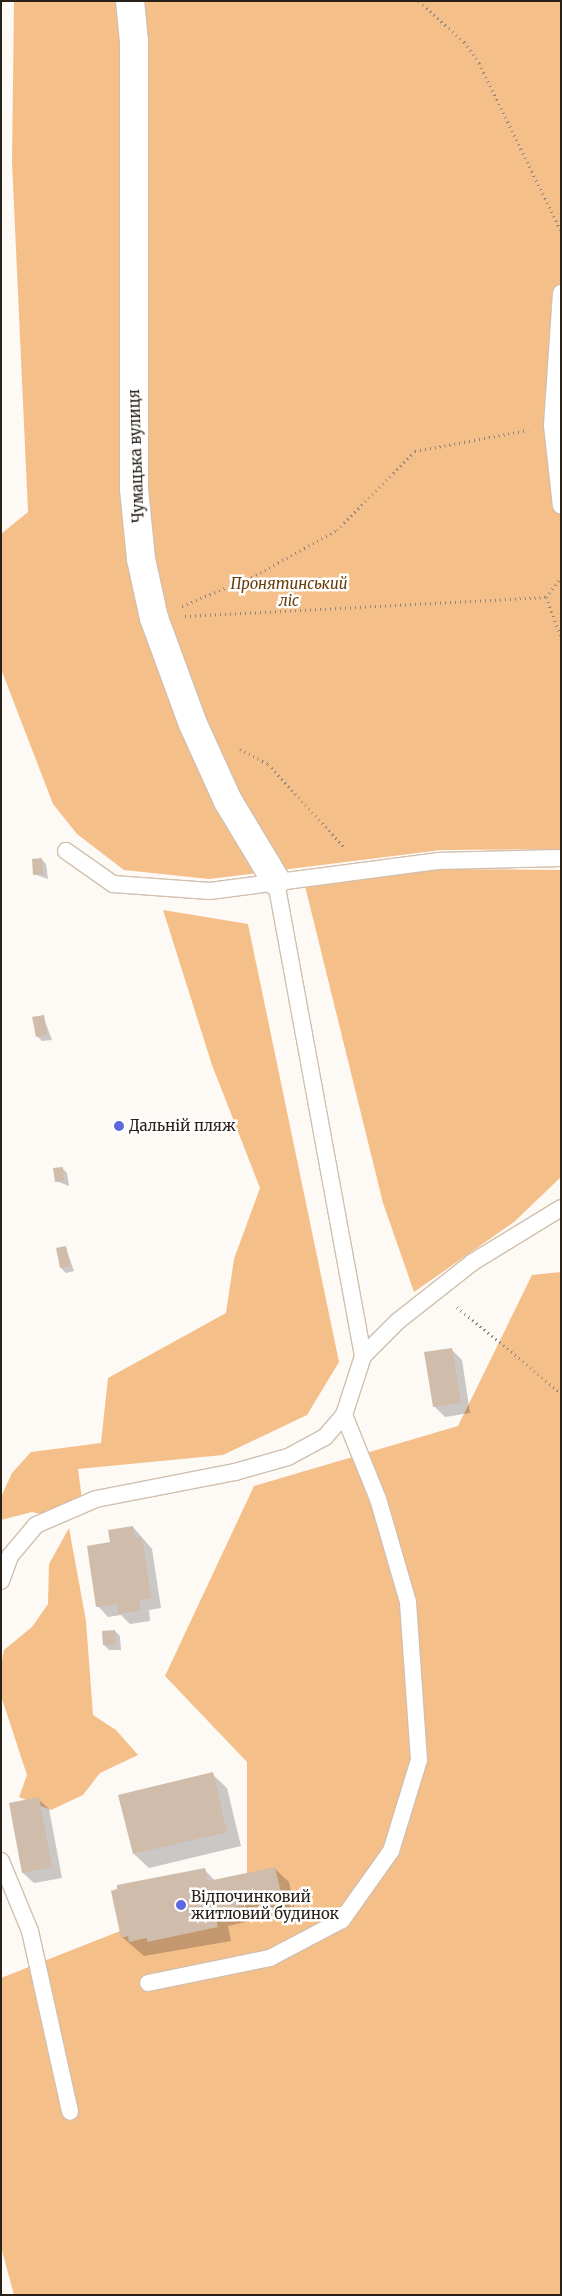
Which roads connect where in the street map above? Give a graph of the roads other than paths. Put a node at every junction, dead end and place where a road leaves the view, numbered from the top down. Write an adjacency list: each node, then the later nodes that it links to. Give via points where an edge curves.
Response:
1 (130, 1): 6 (street, Чумацька вулиця, via 134,42 134,489 141,560 154,618 193,724 228,801)
2 (561, 293): 3 (lane, via 552,425)
3 (561, 506)
4 (66, 851): 6 (lane, via 113,884 210,891)
5 (561, 858): 6 (lane, via 511,856 364,869)
6 (276, 881): 8 (lane)
7 (561, 1208): 8 (lane, via 473,1262)
8 (363, 1356): 9 (lane)
9 (344, 1415): 10 (lane, via 325,1437 288,1457 235,1472 96,1499 36,1525 10,1556); 12 (lane, via 378,1499 408,1602 419,1760 391,1851 342,1920 270,1958)
10 (1, 1581)
11 (1, 1861): 13 (lane, via 30,1930)
12 (148, 1983)
13 (70, 2112)

